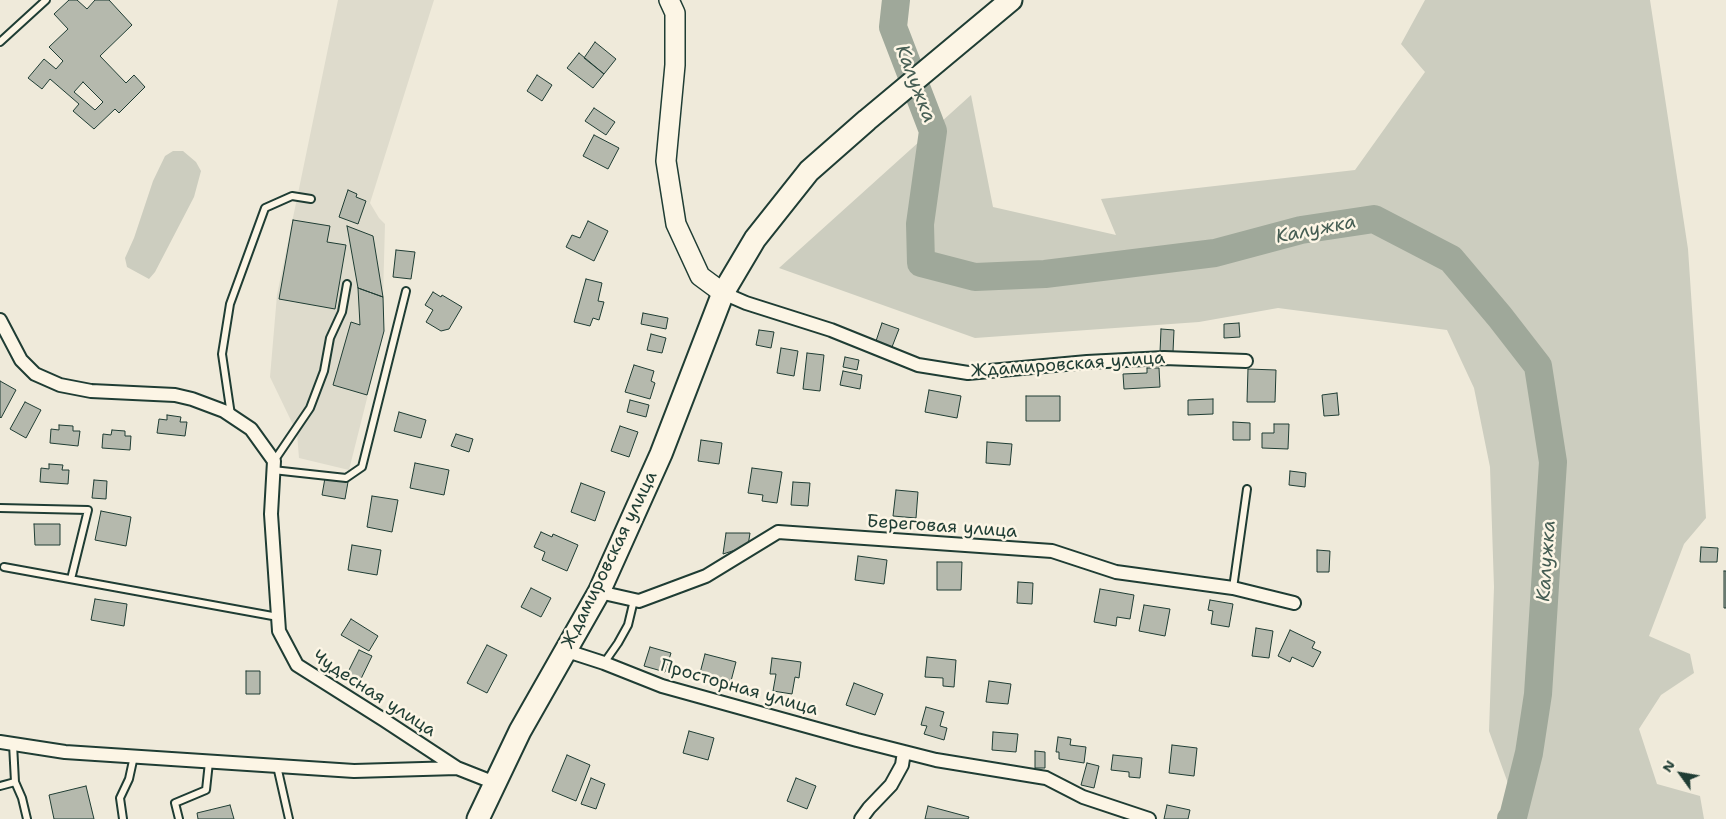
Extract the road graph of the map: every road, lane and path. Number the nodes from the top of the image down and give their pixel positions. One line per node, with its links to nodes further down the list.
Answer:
1 (46, 0): 4 (lane)
2 (1011, 0): 8 (main road, Ждамировская улица)
3 (672, 4): 8 (street)
4 (0, 42)
5 (311, 199): 11 (lane)
6 (347, 284): 12 (lane)
7 (406, 291): 12 (lane)
8 (723, 293): 10 (street, Ждамировская улица); 18 (main road, Ждамировская улица)
9 (0, 320): 11 (street)
10 (1246, 361)
11 (232, 416): 12 (street)
12 (274, 465): 21 (street, Чудесная улица)
13 (1246, 489): 17 (lane)
14 (0, 508): 16 (lane)
15 (4, 567): 16 (lane)
16 (71, 579): 21 (lane)
17 (1234, 588): 19 (street, Береговая улица); 20 (street, Береговая улица)
18 (599, 592): 19 (street, Береговая улица); 22 (main road, Ждамировская улица)
19 (634, 600): 23 (lane)
20 (1294, 603)
21 (278, 617): 31 (street, Чудесная улица)
22 (567, 651): 23 (street, Просторная улица); 33 (main road, Ждамировская улица)
23 (604, 663): 27 (street, Просторная улица)
24 (0, 742): 25 (street)
25 (13, 744): 26 (street); 28 (street); 32 (lane)
26 (0, 751)
27 (904, 752): 40 (street); 41 (street, Просторная улица)
28 (134, 756): 29 (street); 36 (lane)
29 (209, 762): 30 (street); 37 (lane)
30 (277, 766): 31 (street); 38 (lane)
31 (457, 768): 33 (street)
32 (15, 782): 34 (lane); 35 (lane)
33 (495, 783): 39 (main road, Ждамировская улица)
34 (0, 786)
35 (27, 819)
36 (123, 819)
37 (178, 819)
38 (289, 819)
39 (478, 819)
40 (862, 819)
41 (1149, 819)

